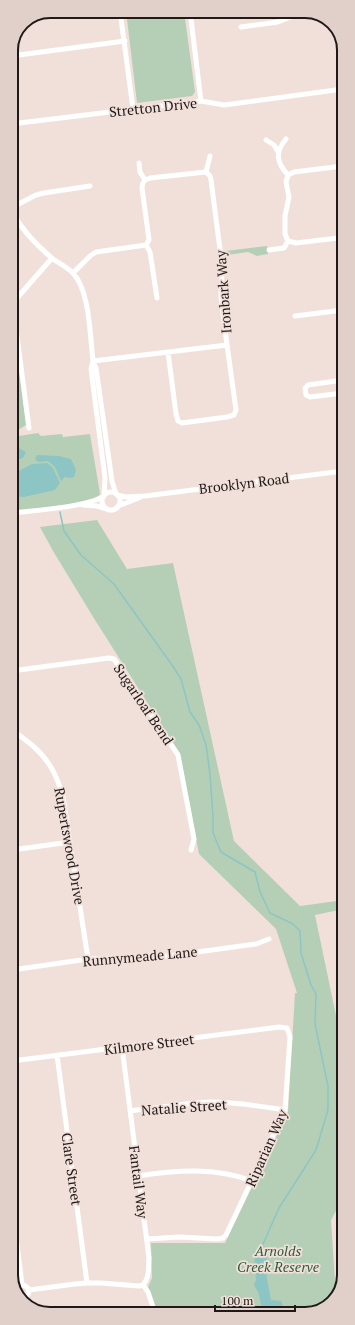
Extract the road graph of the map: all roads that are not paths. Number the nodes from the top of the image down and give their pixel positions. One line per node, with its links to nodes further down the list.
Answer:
1 (121, 18): 5 (street)
2 (191, 18): 8 (street)
3 (288, 18): 4 (street)
4 (241, 27)
5 (125, 41): 6 (street); 9 (street)
6 (18, 55)
7 (337, 90): 8 (street, Stretton Drive)
8 (201, 101): 9 (street, Stretton Drive)
9 (133, 109): 10 (street, Stretton Drive)
10 (18, 123)
11 (286, 139): 13 (street)
12 (266, 140): 13 (street)
13 (278, 152): 18 (street)
14 (210, 156): 17 (street)
15 (139, 163): 19 (street)
16 (337, 167): 18 (street)
17 (206, 172): 19 (street); 34 (street, Ironbark Way)
18 (288, 175): 24 (street)
19 (145, 180): 25 (street)
20 (90, 186): 21 (street)
21 (18, 205)
22 (18, 223): 27 (street)
23 (337, 238): 24 (street)
24 (288, 241): 26 (street)
25 (146, 245): 28 (street); 30 (street)
26 (269, 250)
27 (52, 258): 28 (street); 29 (street)
28 (73, 273): 36 (street)
29 (18, 297)
30 (157, 298)
31 (337, 311): 32 (street)
32 (295, 316)
33 (18, 344): 39 (street)
34 (227, 345): 35 (street, Ironbark Way); 35 (street)
35 (168, 352): 36 (street, Ironbark Way)
36 (93, 362): 41 (street); 42 (street)
37 (337, 381): 38 (street)
38 (337, 394)
39 (29, 428)
40 (337, 472): 43 (street, Brooklyn Road)
41 (117, 494): 42 (street); 43 (street, Brooklyn Road); 45 (street)
42 (104, 496): 44 (street); 46 (street)
43 (145, 496): 45 (street, Brooklyn Road)
44 (76, 505): 46 (street); 47 (street)
45 (118, 506): 46 (street)
46 (109, 509)
47 (18, 512)
48 (18, 670): 52 (street, Sugarloaf Bend)
49 (18, 734): 50 (street, Rupertswood Drive)
50 (70, 842): 51 (street); 54 (street, Rupertswood Drive)
51 (18, 849)
52 (191, 850)
53 (268, 939): 54 (street, Runnymeade Lane)
54 (88, 959): 55 (street, Runnymeade Lane)
55 (18, 969)
56 (287, 1028): 57 (street, Kilmore Street); 60 (street, Riparian Way)
57 (122, 1047): 58 (street, Kilmore Street); 61 (street, Fantail Way)
58 (57, 1056): 59 (street, Kilmore Street); 66 (street, Clare Street)
59 (18, 1060)
60 (285, 1110): 61 (street, Natalie Street); 63 (street, Riparian Way)
61 (130, 1111): 62 (street, Fantail Way)
62 (138, 1176): 63 (street); 64 (street, Fantail Way)
63 (252, 1181): 64 (street, Riparian Way)
64 (147, 1239): 68 (street, Fantail Way)
65 (18, 1253): 67 (street)
66 (87, 1283): 68 (street); 69 (street)
67 (22, 1285): 69 (street)
68 (143, 1285): 71 (street)
69 (29, 1290): 70 (street)
70 (25, 1295)
71 (153, 1307)

